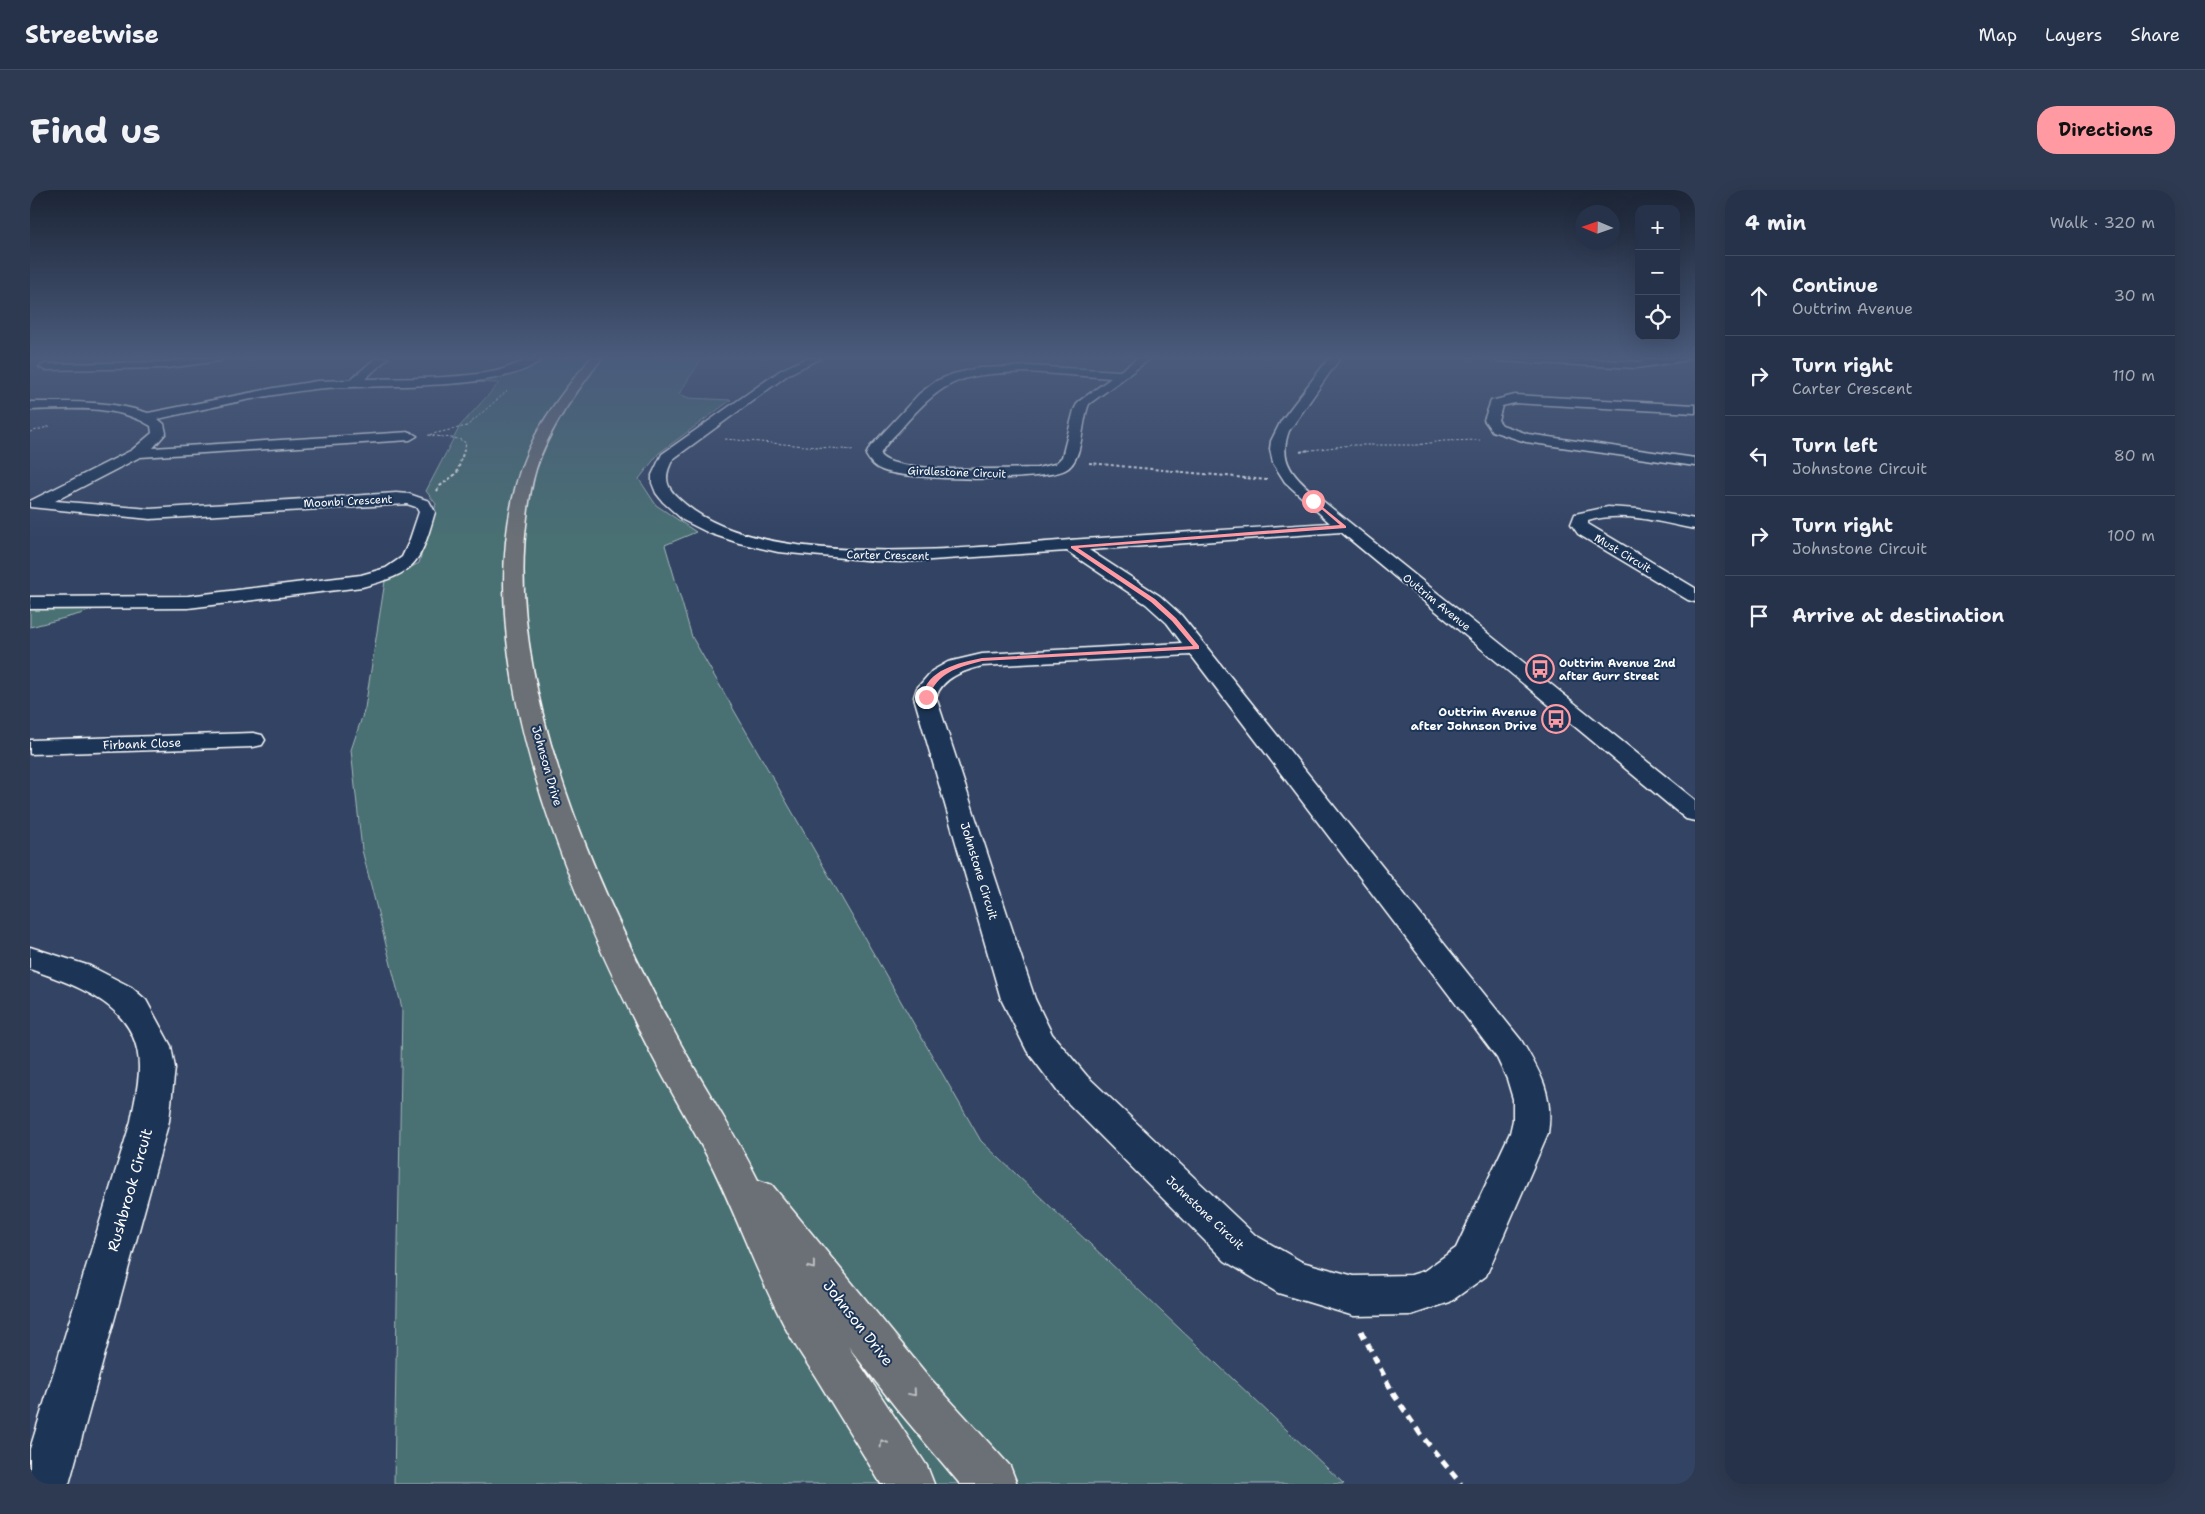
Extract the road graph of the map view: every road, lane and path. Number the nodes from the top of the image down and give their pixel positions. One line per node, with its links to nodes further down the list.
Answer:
1 (151, 418): 13 (street)
2 (476, 418): 18 (path)
3 (551, 418): 30 (main road, Johnson Drive)
4 (719, 418): 10 (street, Carter Crescent)
5 (905, 418): 12 (street)
6 (1078, 418): 15 (street)
7 (1290, 418): 21 (street, Outtrim Avenue)
8 (1492, 418): 11 (street)
9 (410, 436): 13 (street)
10 (694, 436): 12 (path); 22 (street, Carter Crescent)
11 (1533, 439): 14 (path); 16 (street)
12 (874, 452): 15 (street, Girdlestone Circuit)
13 (137, 453): 19 (street)
14 (1292, 454)
15 (1068, 461): 17 (path)
16 (1695, 462)
17 (1268, 481)
18 (437, 493)
19 (33, 505): 24 (street, Moonbi Crescent)
20 (1695, 524): 23 (street, Must Circuit)
21 (1344, 527): 22 (street, Carter Crescent); 28 (street, Outtrim Avenue)
22 (1073, 547): 25 (street, Johnstone Circuit)
23 (1695, 596)
24 (30, 602)
25 (1197, 648): 25 (street, Johnstone Circuit)
26 (254, 740): 27 (street, Firbank Close)
27 (30, 747)
28 (1695, 813)
29 (30, 958): 32 (street, Rushbrook Circuit)
30 (728, 1159): 33 (main road, Johnson Drive, one-way to 30); 34 (main road, Johnson Drive, one-way to 34)
31 (1356, 1322): 35 (path)
32 (44, 1484)
33 (909, 1484)
34 (992, 1484)
35 (1462, 1484)

